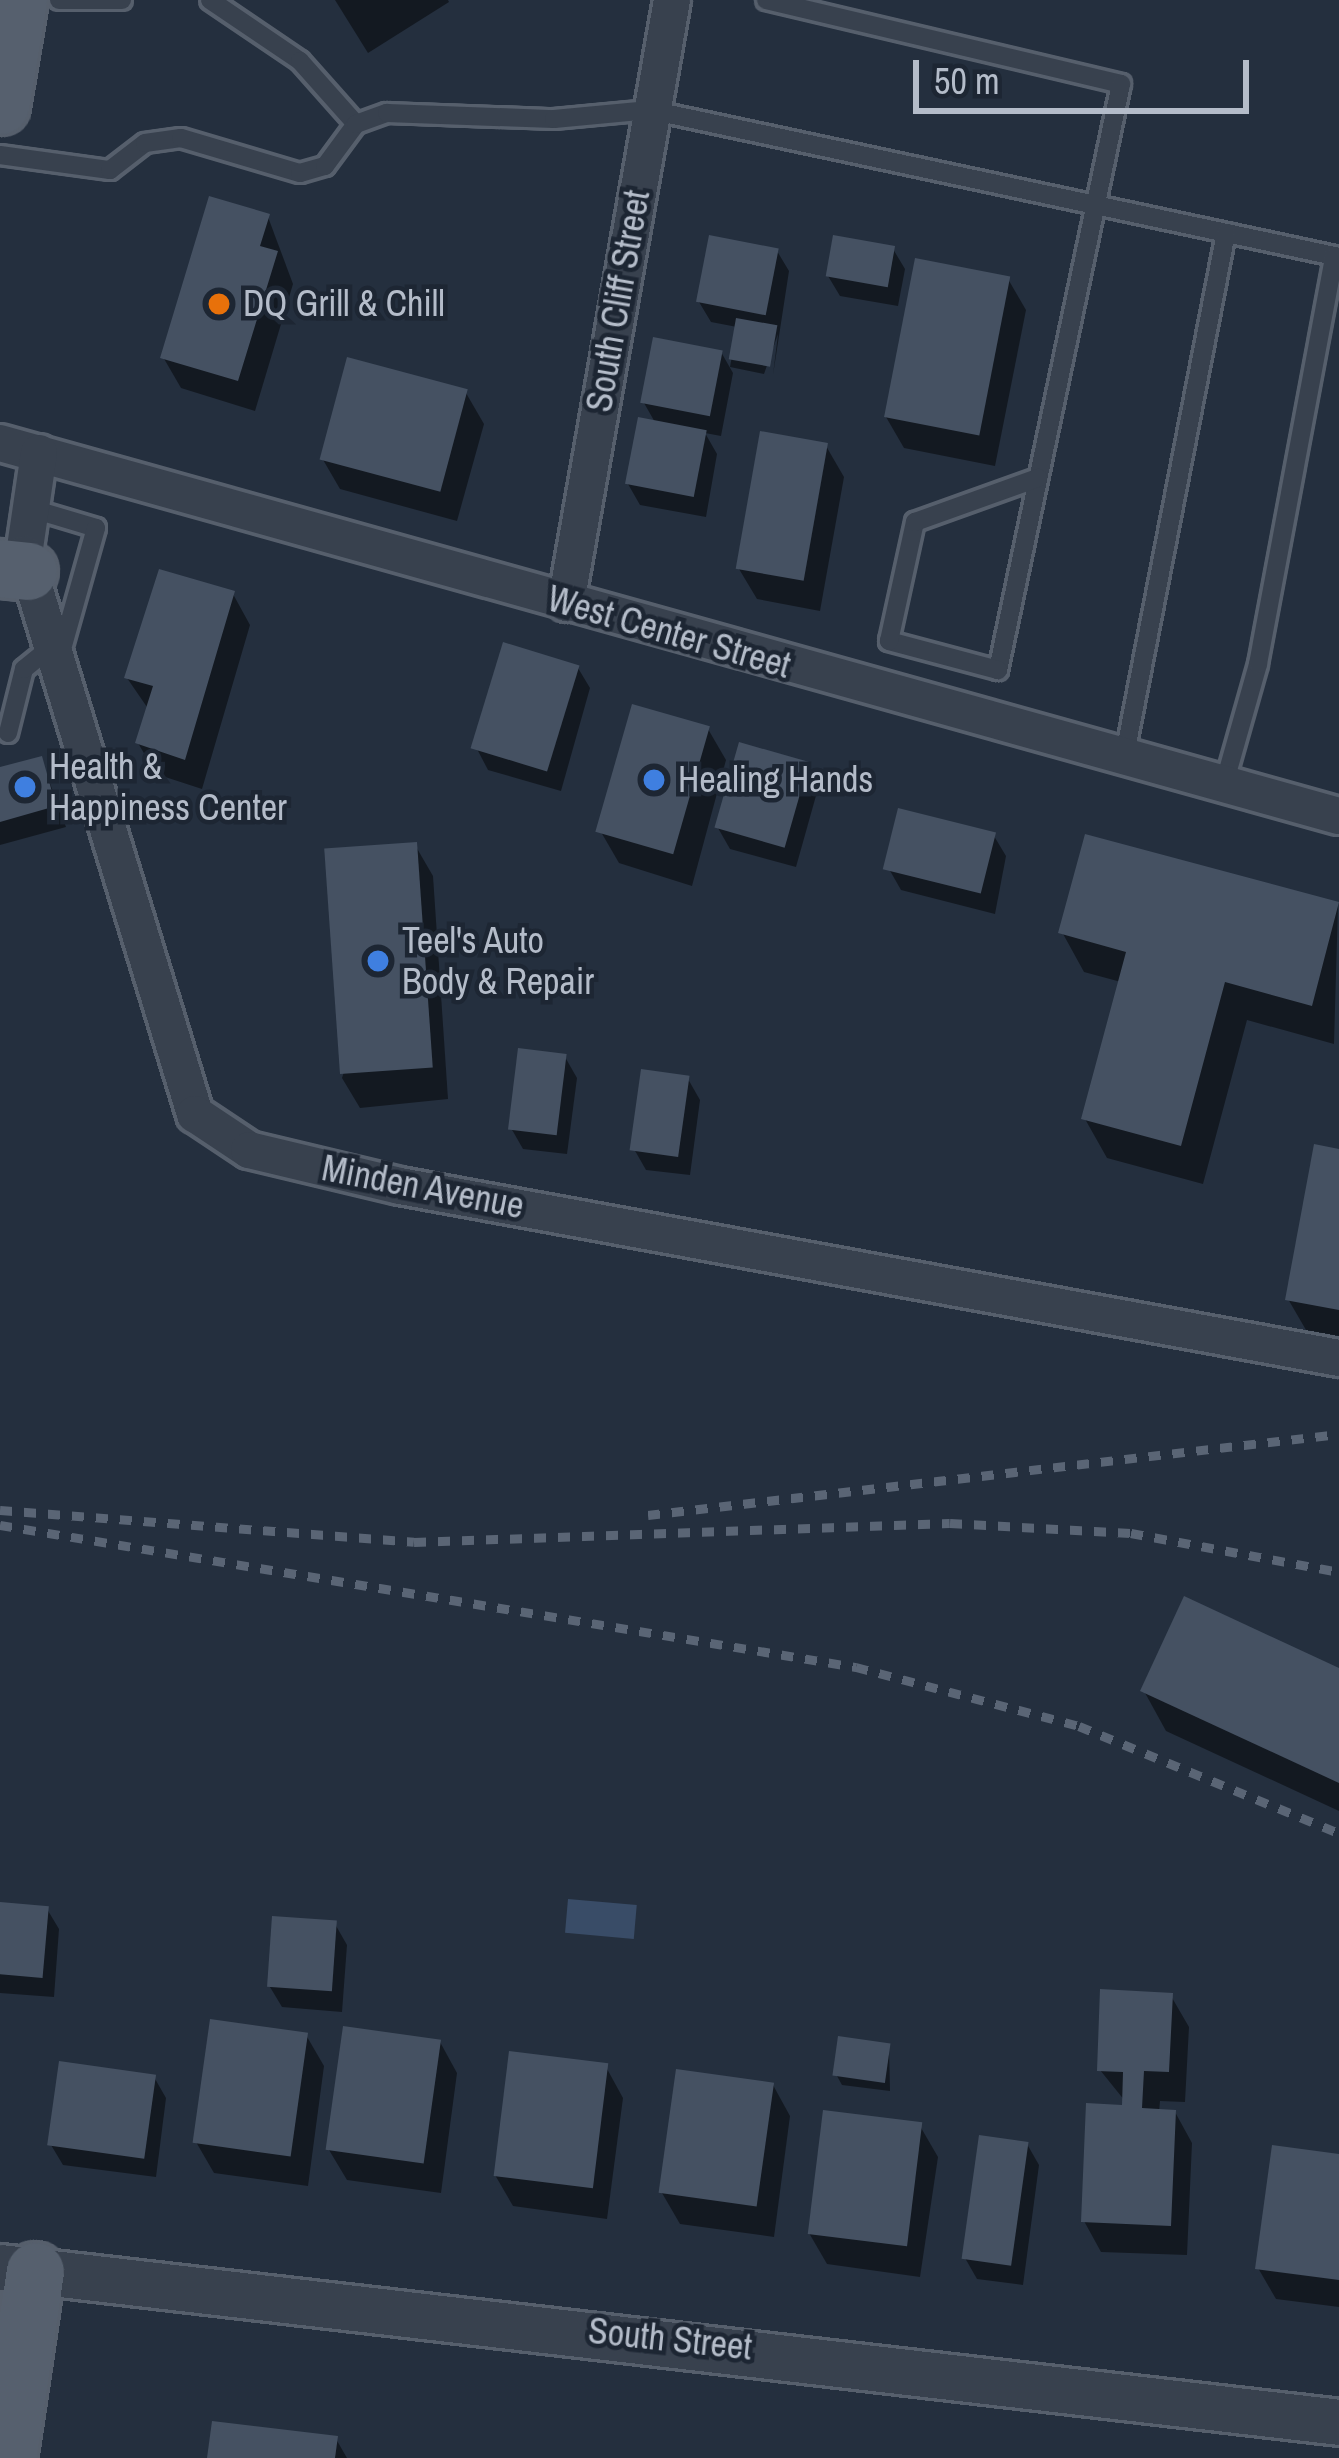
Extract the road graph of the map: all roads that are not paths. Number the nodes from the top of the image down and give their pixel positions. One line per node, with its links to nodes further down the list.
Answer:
1 (18, 0): 7 (main road)
2 (59, 0): 3 (lane)
3 (122, 0)
4 (210, 0): 9 (lane)
5 (672, 0): 8 (street, South Cliff Street)
6 (766, 0): 11 (lane)
7 (0, 105)
8 (650, 110): 9 (lane); 11 (lane); 19 (street, South Cliff Street)
9 (356, 124): 10 (lane)
10 (0, 155)
11 (1094, 208): 12 (lane); 16 (lane)
12 (1226, 233): 13 (lane); 22 (lane)
13 (1336, 256): 23 (lane)
14 (0, 443): 15 (street, West Center Street)
15 (39, 453): 17 (street, Minden Avenue); 19 (street, West Center Street)
16 (1038, 478): 16 (lane)
17 (26, 507): 18 (street, Minden Avenue); 20 (lane)
18 (14, 570): 20 (street, Minden Avenue)
19 (566, 603): 22 (street, West Center Street)
20 (52, 660): 21 (lane); 25 (street, Minden Avenue)
21 (8, 734)
22 (1124, 760): 23 (street, West Center Street)
23 (1223, 788): 24 (street, West Center Street)
24 (1339, 816)
25 (1339, 1358)
26 (17, 2269): 27 (street, South Street); 28 (main road)
27 (1339, 2422)
28 (7, 2458)

